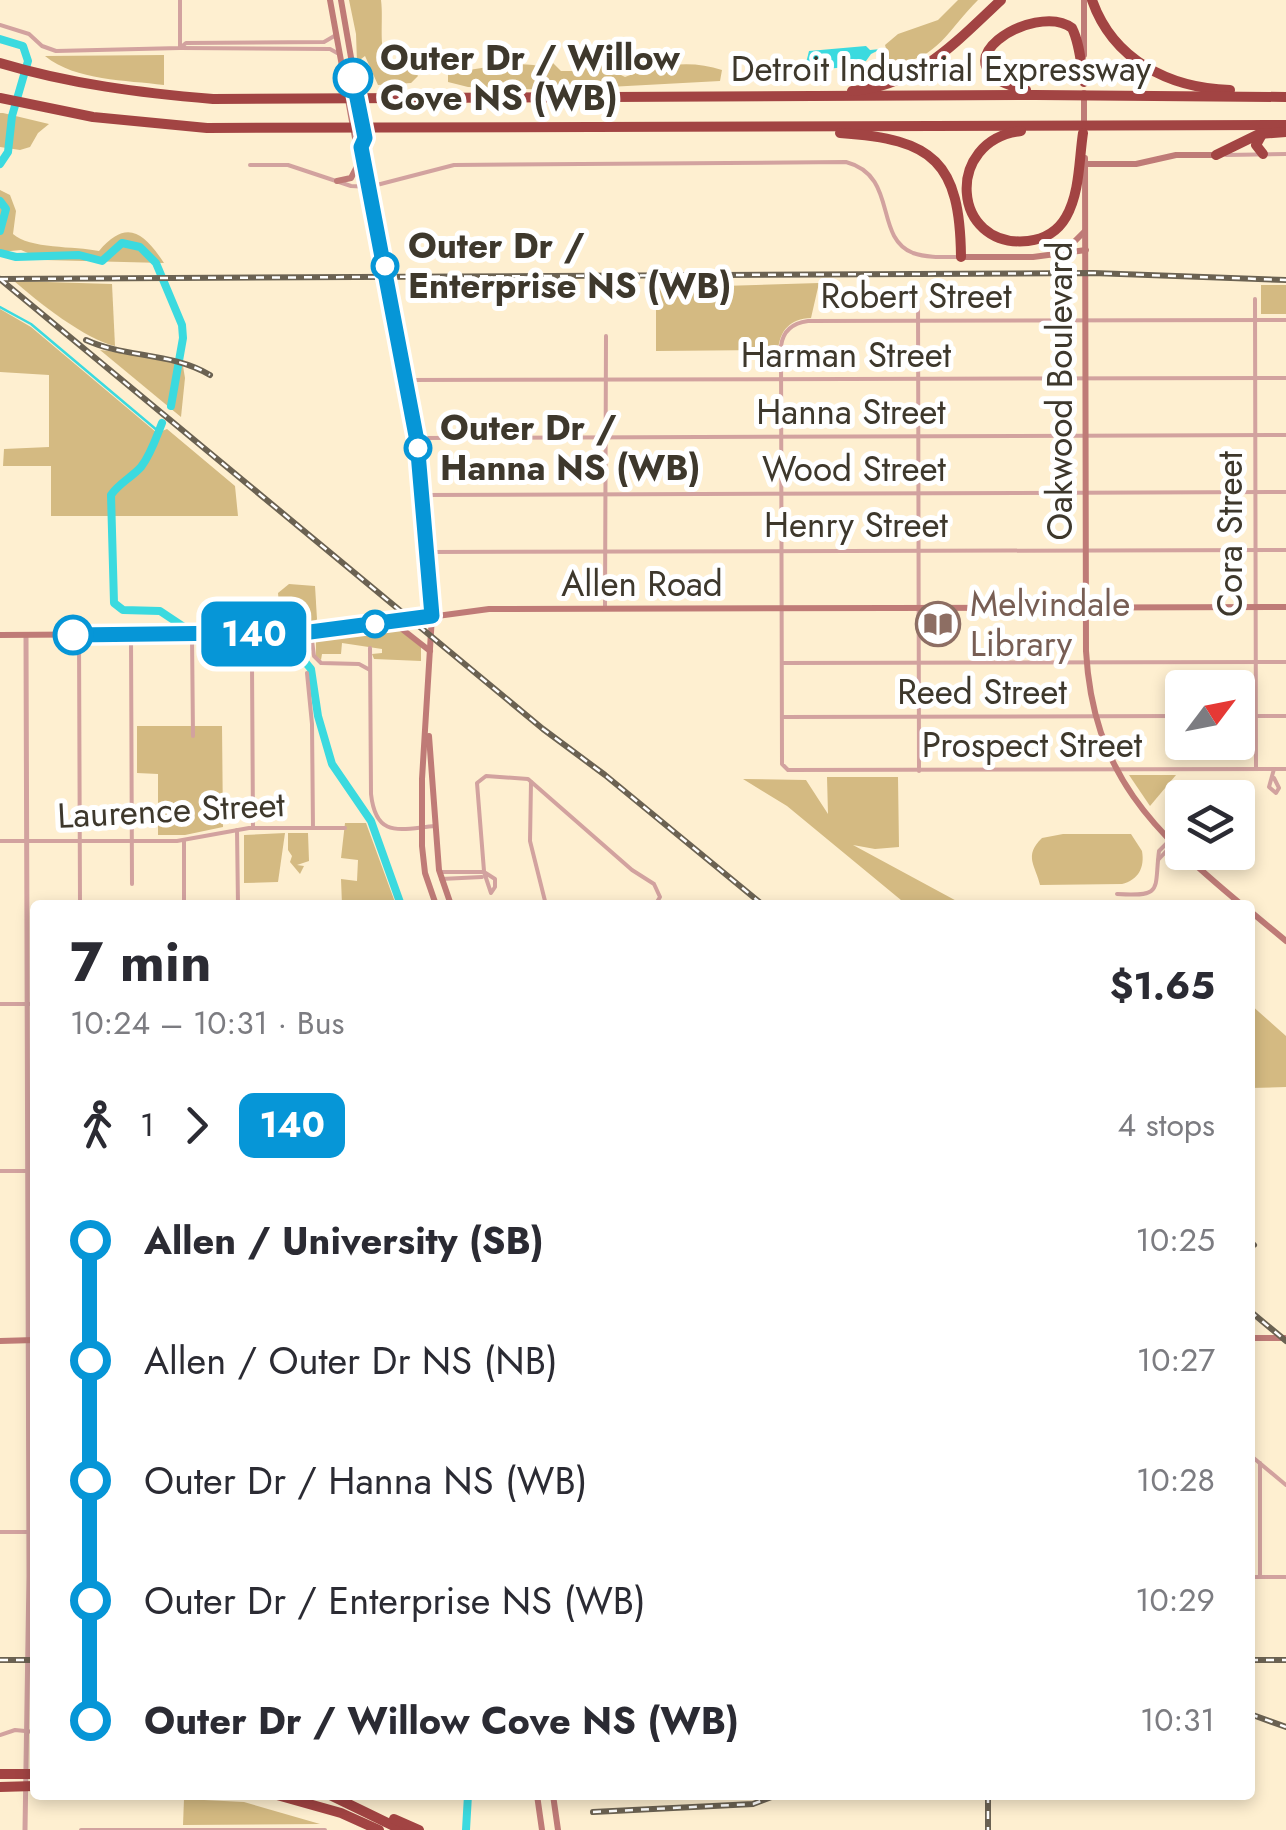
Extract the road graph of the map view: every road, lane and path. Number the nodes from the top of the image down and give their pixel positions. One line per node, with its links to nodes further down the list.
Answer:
1 (180, 0): 10 (street)
2 (1000, 0): 16 (highway)
3 (1088, 0): 14 (main road, Oakwood Boulevard); 17 (highway)
4 (338, 2): 8 (main road); 24 (main road)
5 (1012, 6): 15 (highway)
6 (1055, 9): 14 (highway)
7 (0, 25): 10 (street)
8 (336, 35): 9 (street); 12 (main road)
9 (266, 42): 10 (street); 11 (street)
10 (180, 48): 11 (street)
11 (267, 50): 12 (street)
12 (339, 54): 24 (main road)
13 (0, 63): 16 (highway, Detroit Industrial Expressway)
14 (1084, 82): 22 (main road, Oakwood Boulevard)
15 (1036, 94): 16 (highway, Detroit Industrial Expressway); 17 (highway, Detroit Industrial Expressway)
16 (786, 95)
17 (1286, 95)
18 (10, 101): 20 (highway, Detroit Industrial Expressway)
19 (1056, 126): 20 (highway, Detroit Industrial Expressway); 22 (highway, Detroit Industrial Expressway); 22 (highway)
20 (760, 128): 35 (highway)
21 (1286, 128): 22 (highway, Detroit Industrial Expressway); 23 (highway)
22 (1083, 129): 28 (main road, Oakwood Boulevard)
23 (1269, 132): 25 (highway); 27 (highway)
24 (361, 146): 30 (main road); 31 (main road)
25 (1263, 154): 26 (street); 27 (street)
26 (1286, 154)
27 (1216, 155): 28 (main road)
28 (1085, 164): 32 (main road, Oakwood Boulevard)
29 (250, 165): 30 (street)
30 (337, 181): 31 (street)
31 (370, 188): 35 (street); 46 (main road)
32 (1085, 231): 33 (main road, Oakwood Boulevard); 34 (main road)
33 (1086, 250): 34 (main road); 41 (main road, Oakwood Boulevard)
34 (1044, 255): 35 (main road)
35 (960, 257)
36 (918, 292): 40 (street)
37 (1255, 300): 38 (street, Cora Street)
38 (1255, 320): 39 (street, Robert Street); 41 (street, Robert Street); 43 (street, Cora Street)
39 (1286, 320)
40 (919, 321): 41 (street, Robert Street); 48 (street, Robert Street); 49 (street)
41 (1087, 321): 45 (main road, Oakwood Boulevard)
42 (606, 336): 47 (street)
43 (1256, 378): 44 (street, Harman Street); 45 (street, Harman Street); 52 (street, Cora Street)
44 (1286, 378)
45 (1087, 379): 49 (street, Harman Street); 56 (main road, Oakwood Boulevard)
46 (406, 380): 47 (street, Harman Street); 54 (main road)
47 (605, 380): 48 (street, Harman Street); 55 (street)
48 (780, 380): 49 (street, Harman Street); 53 (street)
49 (919, 380): 51 (street)
50 (1286, 435): 52 (street, Hanna Street)
51 (919, 436): 53 (street, Hanna Street); 56 (street, Hanna Street); 61 (street)
52 (1255, 436): 56 (street, Hanna Street); 57 (street, Cora Street)
53 (780, 437): 55 (street, Hanna Street); 60 (street)
54 (416, 438): 55 (street, Hanna Street); 63 (main road)
55 (605, 438): 59 (street)
56 (1086, 438): 62 (main road, Oakwood Boulevard)
57 (1255, 492): 58 (street, Wood Street); 62 (street, Wood Street); 66 (street, Cora Street)
58 (1286, 492)
59 (605, 494): 60 (street, Wood Street); 63 (street, Wood Street); 68 (street)
60 (781, 494): 61 (street, Wood Street); 69 (street)
61 (919, 494): 62 (street, Wood Street); 64 (street)
62 (1085, 494): 65 (main road, Oakwood Boulevard)
63 (422, 495): 70 (main road)
64 (919, 550): 65 (street, Henry Street); 69 (street, Henry Street); 74 (street)
65 (1086, 550): 66 (street, Henry Street); 75 (main road, Oakwood Boulevard)
66 (1256, 550): 67 (street, Henry Street); 72 (street, Cora Street)
67 (1286, 550)
68 (606, 551): 69 (street, Henry Street); 70 (street, Henry Street); 76 (street)
69 (780, 551): 73 (street)
70 (427, 552): 77 (main road)
71 (1286, 606): 72 (main road, Allen Road)
72 (1255, 607): 75 (main road, Allen Road); 89 (street, Cora Street)
73 (781, 608): 74 (main road, Allen Road); 76 (main road, Allen Road); 91 (street)
74 (920, 608): 75 (main road, Allen Road); 87 (street)
75 (1086, 608): 88 (main road, Oakwood Boulevard)
76 (605, 609): 77 (main road, Allen Road)
77 (432, 616): 78 (main road, Allen Road); 86 (main road)
78 (392, 622): 79 (main road, Allen Road); 86 (main road)
79 (310, 632): 81 (main road, Allen Road); 93 (street)
80 (131, 634): 81 (main road, Allen Road); 84 (main road, Allen Road); 117 (street)
81 (192, 634): 102 (street)
82 (0, 635): 83 (main road, Allen Road)
83 (26, 635): 84 (main road, Allen Road); 120 (street)
84 (79, 635): 121 (street)
85 (370, 648): 93 (street)
86 (431, 652): 101 (main road)
87 (920, 662): 88 (street); 91 (street); 98 (street)
88 (1086, 662): 89 (street); 99 (main road, Oakwood Boulevard)
89 (1255, 662): 90 (street); 96 (street, Cora Street)
90 (1286, 662)
91 (782, 663): 100 (street)
92 (252, 665): 111 (street)
93 (371, 672): 114 (street)
94 (307, 673): 112 (street)
95 (1165, 716): 99 (street, Reed Street)
96 (1256, 716): 97 (street); 103 (street, Cora Street)
97 (1286, 716)
98 (919, 717): 99 (street, Reed Street); 100 (street, Reed Street); 106 (street)
99 (1095, 717): 107 (main road, Oakwood Boulevard)
100 (782, 718): 106 (street, Prospect Street)
101 (427, 724): 110 (main road); 114 (main road)
102 (192, 736)
103 (1256, 769): 104 (street, Prospect Street); 107 (street, Prospect Street)
104 (1274, 769): 105 (street, Prospect Street); 108 (street)
105 (1286, 769)
106 (919, 770): 107 (street, Prospect Street)
107 (1115, 770): 116 (main road, Oakwood Boulevard)
108 (1274, 778)
109 (531, 782): 124 (street); 134 (street); 135 (street)
110 (435, 826): 114 (street); 125 (main road)
111 (253, 828): 112 (street, Laurence Street); 115 (street, Laurence Street)
112 (313, 828): 113 (street, Laurence Street)
113 (345, 828)
114 (423, 828): 131 (main road)
115 (238, 830): 118 (street, Laurence Street); 130 (street)
116 (1165, 836)
117 (132, 840): 118 (street, Laurence Street); 121 (street, Laurence Street); 126 (street)
118 (184, 840): 129 (street)
119 (0, 841): 120 (street, Laurence Street)
120 (27, 841): 121 (street, Laurence Street); 139 (street)
121 (80, 841): 128 (street)
122 (1165, 850): 127 (street)
123 (1202, 870): 136 (main road, Oakwood Boulevard)
124 (484, 875): 125 (street); 133 (street)
125 (440, 876): 132 (main road)
126 (132, 884)
127 (1117, 894)
128 (80, 900)
129 (184, 900)
130 (238, 900)
131 (434, 900)
132 (449, 900)
133 (490, 900)
134 (545, 900)
135 (657, 900)
136 (1236, 900)
137 (1255, 915): 138 (main road)
138 (1286, 941)
139 (30, 963)
140 (0, 1004): 141 (street)
141 (30, 1004)
142 (0, 1171): 143 (street)
143 (30, 1172)
144 (1255, 1338): 145 (main road)
145 (1286, 1338)
146 (30, 1340): 147 (main road)
147 (0, 1341)
148 (1255, 1460): 149 (street)
149 (1260, 1464): 150 (street); 154 (street)
150 (1286, 1485)
151 (0, 1532): 152 (street)
152 (30, 1532)
153 (1255, 1577): 154 (street)
154 (1260, 1577): 155 (street)
155 (1286, 1577)
156 (30, 1589): 157 (street)
157 (25, 1731): 158 (street); 159 (street); 172 (street)
158 (30, 1732)
159 (0, 1734)
160 (0, 1774): 161 (highway)
161 (30, 1774)
162 (30, 1786): 163 (highway)
163 (0, 1787)
164 (287, 1800): 179 (highway)
165 (293, 1800): 180 (highway)
166 (341, 1800): 169 (highway)
167 (537, 1800): 170 (main road)
168 (554, 1800): 171 (main road)
169 (350, 1804): 181 (highway); 182 (highway)
170 (541, 1826): 171 (main road)
171 (558, 1826)
172 (25, 1830)
173 (80, 1830): 174 (street)
174 (129, 1830): 175 (street)
175 (181, 1830): 176 (street)
176 (234, 1830): 177 (street)
177 (286, 1830): 178 (street)
178 (326, 1830)
179 (362, 1830)
180 (379, 1830)
181 (402, 1830)
182 (419, 1830)

